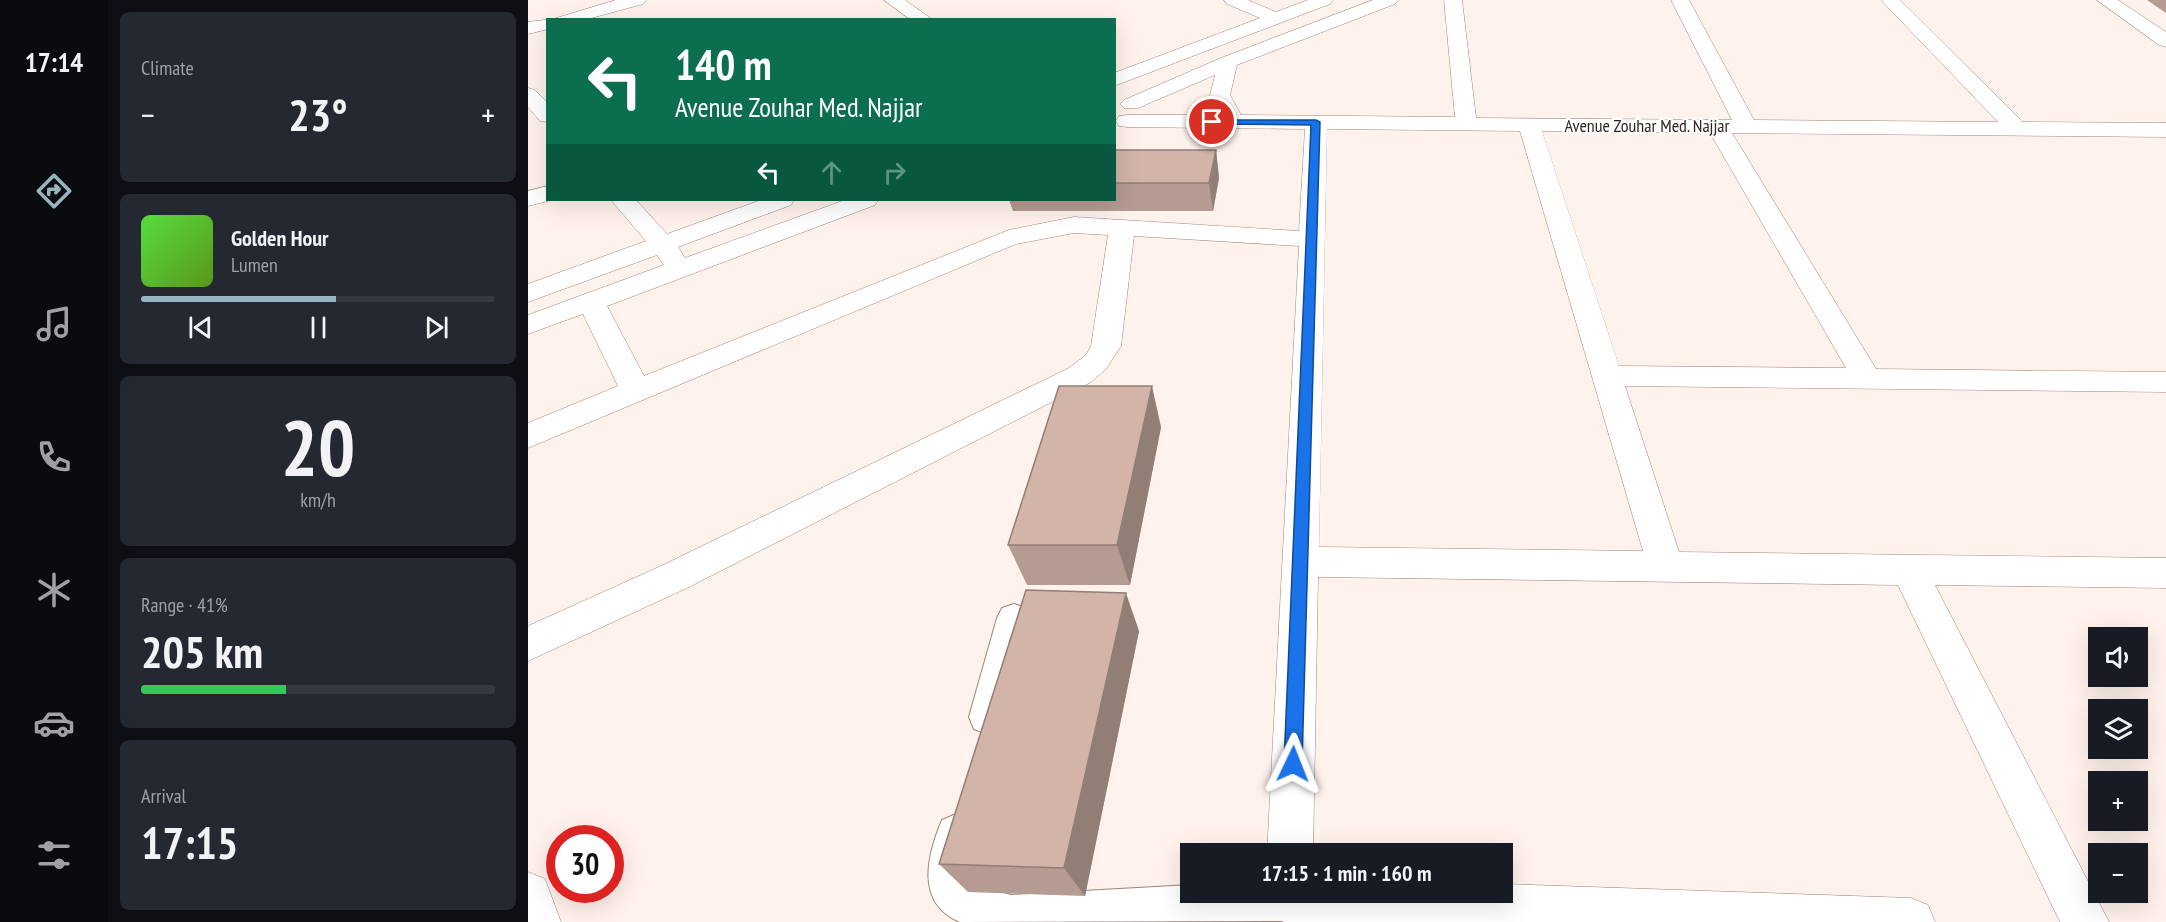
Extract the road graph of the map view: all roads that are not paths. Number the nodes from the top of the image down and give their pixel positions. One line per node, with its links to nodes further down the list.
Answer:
1 (637, 0): 10 (street)
2 (893, 0): 11 (street)
3 (1233, 0): 12 (street)
4 (1324, 0): 12 (street)
5 (1389, 0): 16 (street)
6 (1453, 0): 23 (street)
7 (1680, 0): 26 (street)
8 (1890, 0): 27 (street)
9 (2106, 0): 15 (street)
10 (569, 18)
11 (921, 18)
12 (1275, 18): 17 (street)
13 (546, 24): 14 (street)
14 (528, 28)
15 (2166, 41)
16 (1228, 62): 19 (street); 21 (street)
17 (1116, 79)
18 (528, 94): 20 (street)
19 (1122, 112): 21 (street, Avenue Zouhar Med. Najjar)
20 (546, 114)
21 (1233, 122): 22 (street, Avenue Zouhar Med. Najjar)
22 (1316, 122): 23 (street, Avenue Zouhar Med. Najjar); 35 (street)
23 (1466, 123): 24 (street, Avenue Zouhar Med. Najjar)
24 (1529, 124): 25 (street, Avenue Zouhar Med. Najjar); 41 (street)
25 (1717, 126): 26 (street, Avenue Zouhar Med. Najjar); 42 (street)
26 (1746, 126): 27 (street, Avenue Zouhar Med. Najjar)
27 (2016, 128): 28 (street, Avenue Zouhar Med. Najjar)
28 (2166, 130)
29 (546, 194): 30 (street)
30 (528, 199)
31 (624, 201): 36 (street)
32 (779, 201): 36 (street)
33 (863, 201): 37 (street)
34 (1122, 227): 35 (street); 44 (street); 51 (street)
35 (1312, 239): 46 (street)
36 (662, 243): 37 (street); 38 (street)
37 (678, 268): 39 (street)
38 (528, 294)
39 (591, 302): 40 (street); 44 (street)
40 (528, 325)
41 (1607, 376): 42 (street); 47 (street)
42 (1866, 378): 43 (street)
43 (2166, 382)
44 (636, 391): 45 (street)
45 (528, 436)
46 (1300, 562): 47 (street); 54 (street)
47 (1666, 567): 48 (street)
48 (1909, 570): 49 (street); 59 (street)
49 (2166, 573)
50 (1014, 618): 52 (lane)
51 (528, 644)
52 (978, 751)
53 (966, 795): 56 (lane)
54 (1290, 843)
55 (528, 896): 57 (street)
56 (1288, 905): 58 (street)
57 (537, 922)
58 (1911, 922)
59 (2085, 922)

